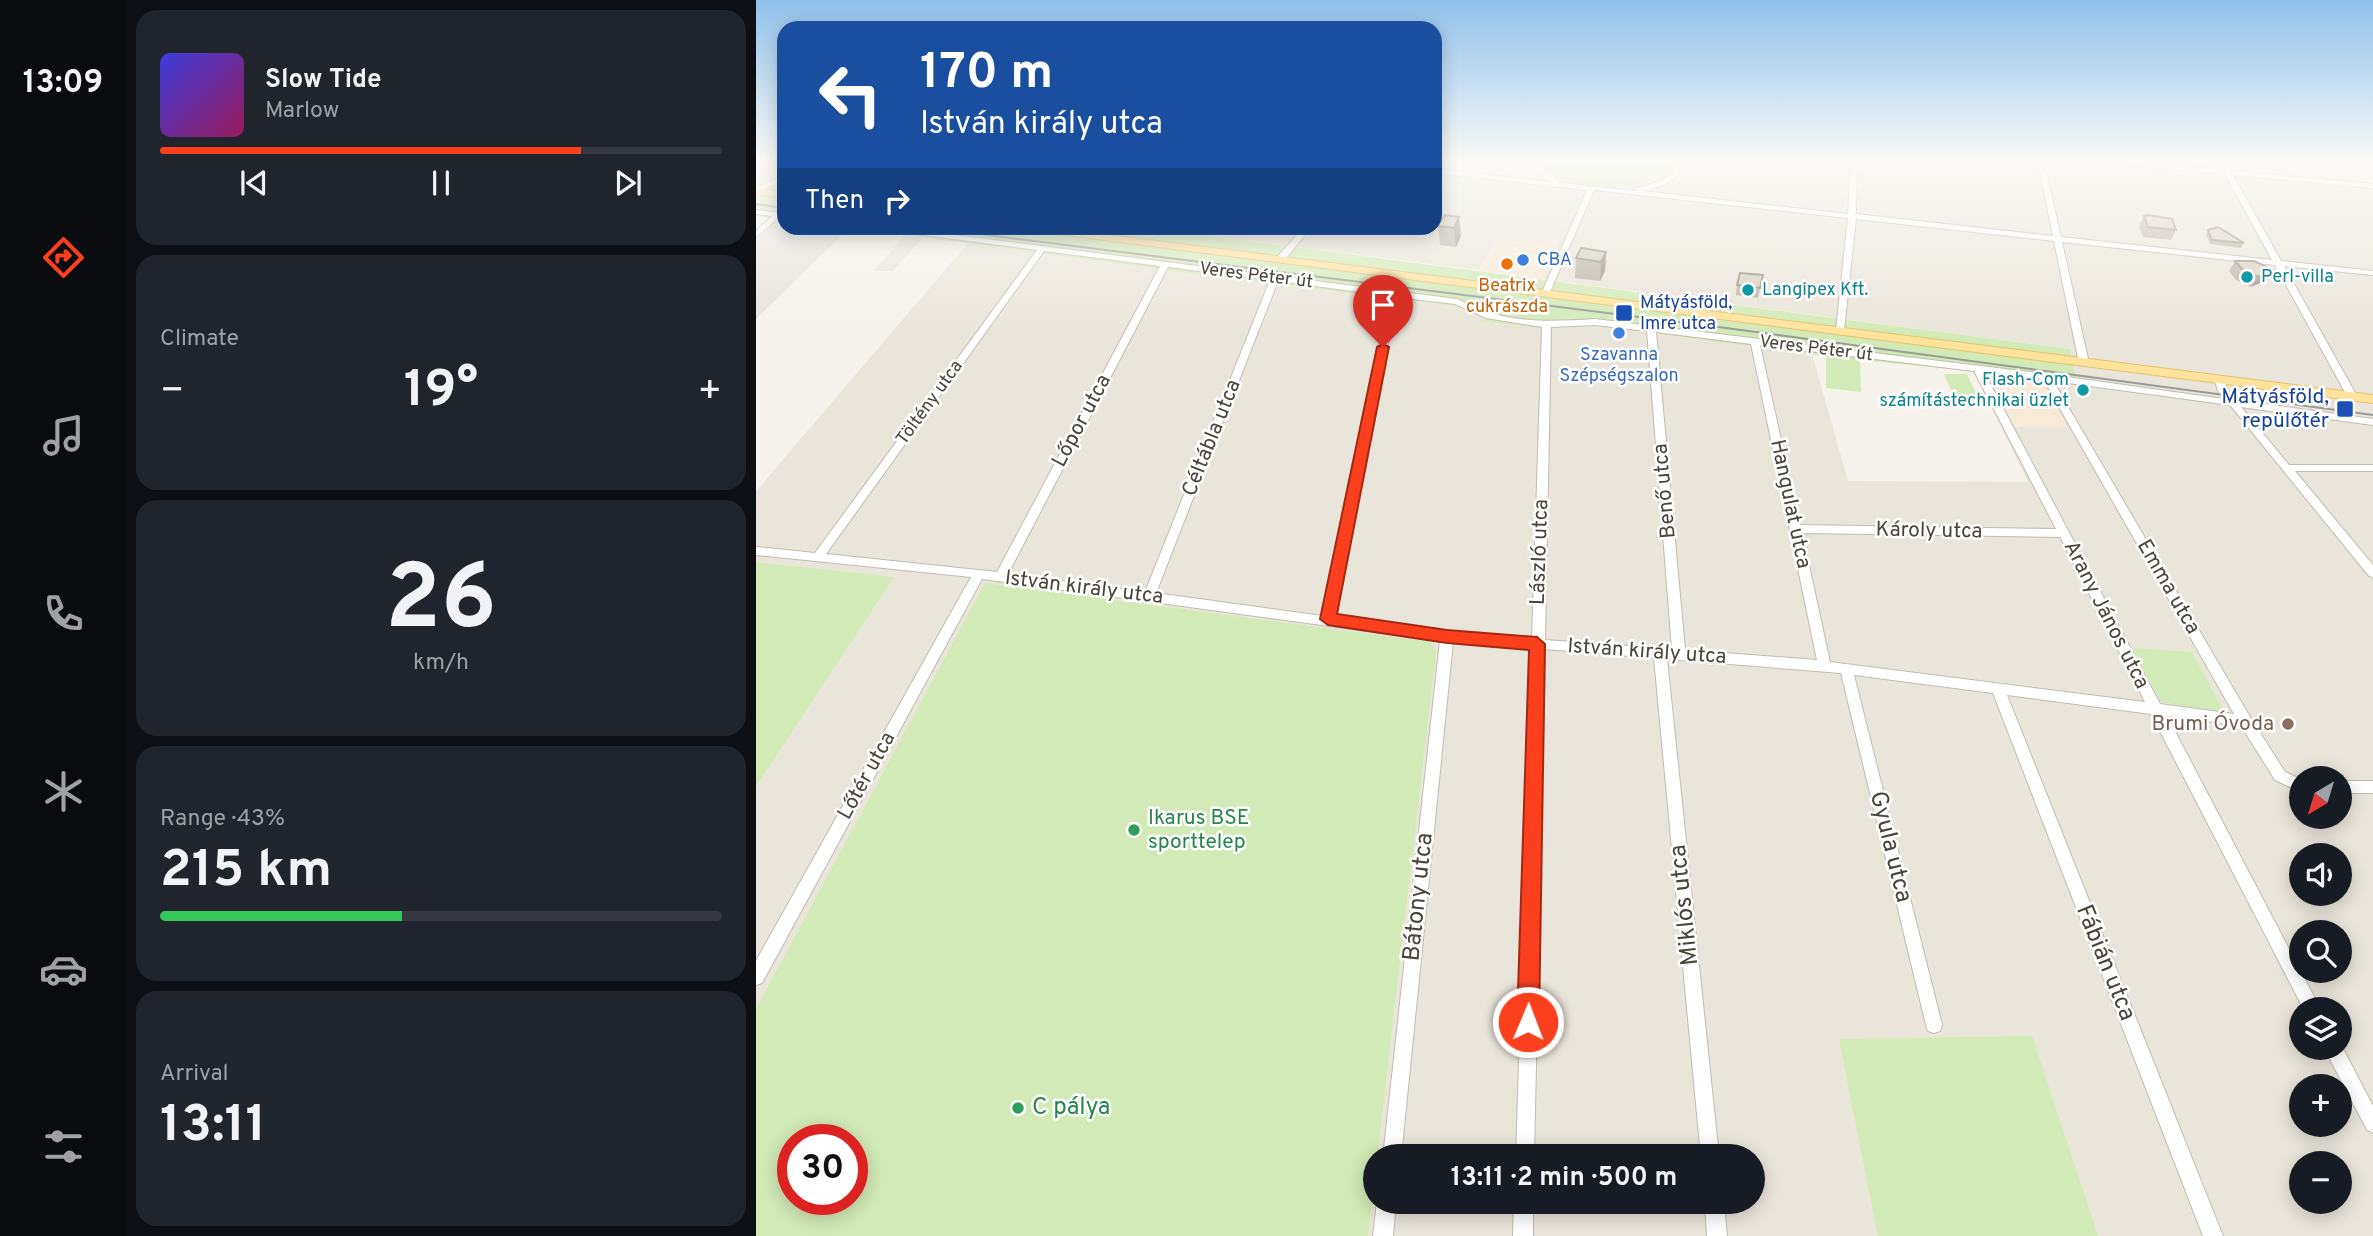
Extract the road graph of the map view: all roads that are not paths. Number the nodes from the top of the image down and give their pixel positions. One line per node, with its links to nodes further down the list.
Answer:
1 (775, 220): 7 (street)
2 (1577, 220): 13 (street)
3 (1852, 220): 23 (street)
4 (1869, 220): 11 (street)
5 (2052, 220): 11 (street)
6 (2252, 220): 15 (street)
7 (756, 235)
8 (941, 235): 12 (street, Veres Péter út)
9 (1095, 235): 14 (main road, Veres Péter út)
10 (1301, 235): 14 (street)
11 (2056, 238): 15 (street); 25 (street)
12 (1042, 248): 16 (street, Veres Péter út); 38 (street, Töltény utca)
13 (1563, 251): 19 (street)
14 (1282, 257): 19 (main road, Veres Péter út)
15 (2275, 261): 17 (street); 29 (street)
16 (1165, 265): 18 (street, Veres Péter út); 42 (street, Lőpor utca)
17 (2373, 273)
18 (1275, 279): 20 (street, Veres Péter út); 43 (street, Céltábla utca)
19 (1546, 292): 23 (main road, Veres Péter út)
20 (1394, 293): 21 (street, Veres Péter út); 44 (street)
21 (1547, 325): 22 (street, Veres Péter út); 46 (street, László utca)
22 (1651, 329): 24 (street, Veres Péter út); 48 (street, Benő utca)
23 (1840, 330): 25 (main road, Veres Péter út)
24 (1755, 342): 26 (street, Veres Péter út); 35 (street, Hangulat utca)
25 (2084, 363): 28 (main road, Veres Péter út)
26 (1978, 369): 27 (street, Veres Péter út); 36 (street, Arany János utca)
27 (2046, 377): 31 (street, Veres Péter út); 53 (street, Emma utca)
28 (2219, 379): 29 (main road, Veres Péter út); 31 (street)
29 (2352, 396): 30 (main road, Veres Péter út)
30 (2373, 399)
31 (2232, 402): 32 (street, Veres Péter út); 33 (street)
32 (2373, 422)
33 (2287, 468): 34 (street); 39 (street)
34 (2373, 468)
35 (1795, 529): 36 (street, Károly utca); 49 (street, Hangulat utca)
36 (2063, 533): 52 (street, Arany János utca)
37 (756, 551): 38 (street, István király utca)
38 (818, 557): 41 (street, István király utca)
39 (2368, 561): 40 (street)
40 (2373, 573)
41 (979, 574): 42 (street, István király utca); 57 (street, Lőtér utca)
42 (1000, 577): 43 (street, István király utca)
43 (1149, 596): 44 (street, István király utca)
44 (1328, 619): 45 (street, István király utca)
45 (1447, 637): 46 (street, István király utca); 62 (street, Bátony utca)
46 (1537, 644): 47 (street, István király utca); 63 (street, László utca)
47 (1660, 652): 48 (street, István király utca); 64 (street, Miklós utca)
48 (1679, 653): 49 (street, István király utca)
49 (1825, 666): 50 (street, István király utca)
50 (1846, 670): 51 (street, István király utca); 59 (street, Gyula utca)
51 (1998, 689): 52 (street, István király utca); 71 (street, Fábián utca)
52 (2155, 710): 53 (street, István király utca); 58 (street, Arany János utca)
53 (2245, 721): 54 (street, Emma utca)
54 (2289, 780)
55 (2352, 787): 56 (street)
56 (2372, 788)
57 (756, 977)
58 (2306, 997)
59 (1934, 1025)
60 (2339, 1060): 61 (street)
61 (2373, 1124)
62 (1393, 1144)
63 (1525, 1144)
64 (1709, 1144)
65 (1386, 1214): 68 (street)
66 (1524, 1214): 69 (street)
67 (1715, 1214): 70 (street)
68 (1384, 1236)
69 (1523, 1236)
70 (1717, 1236)
71 (2213, 1236)

